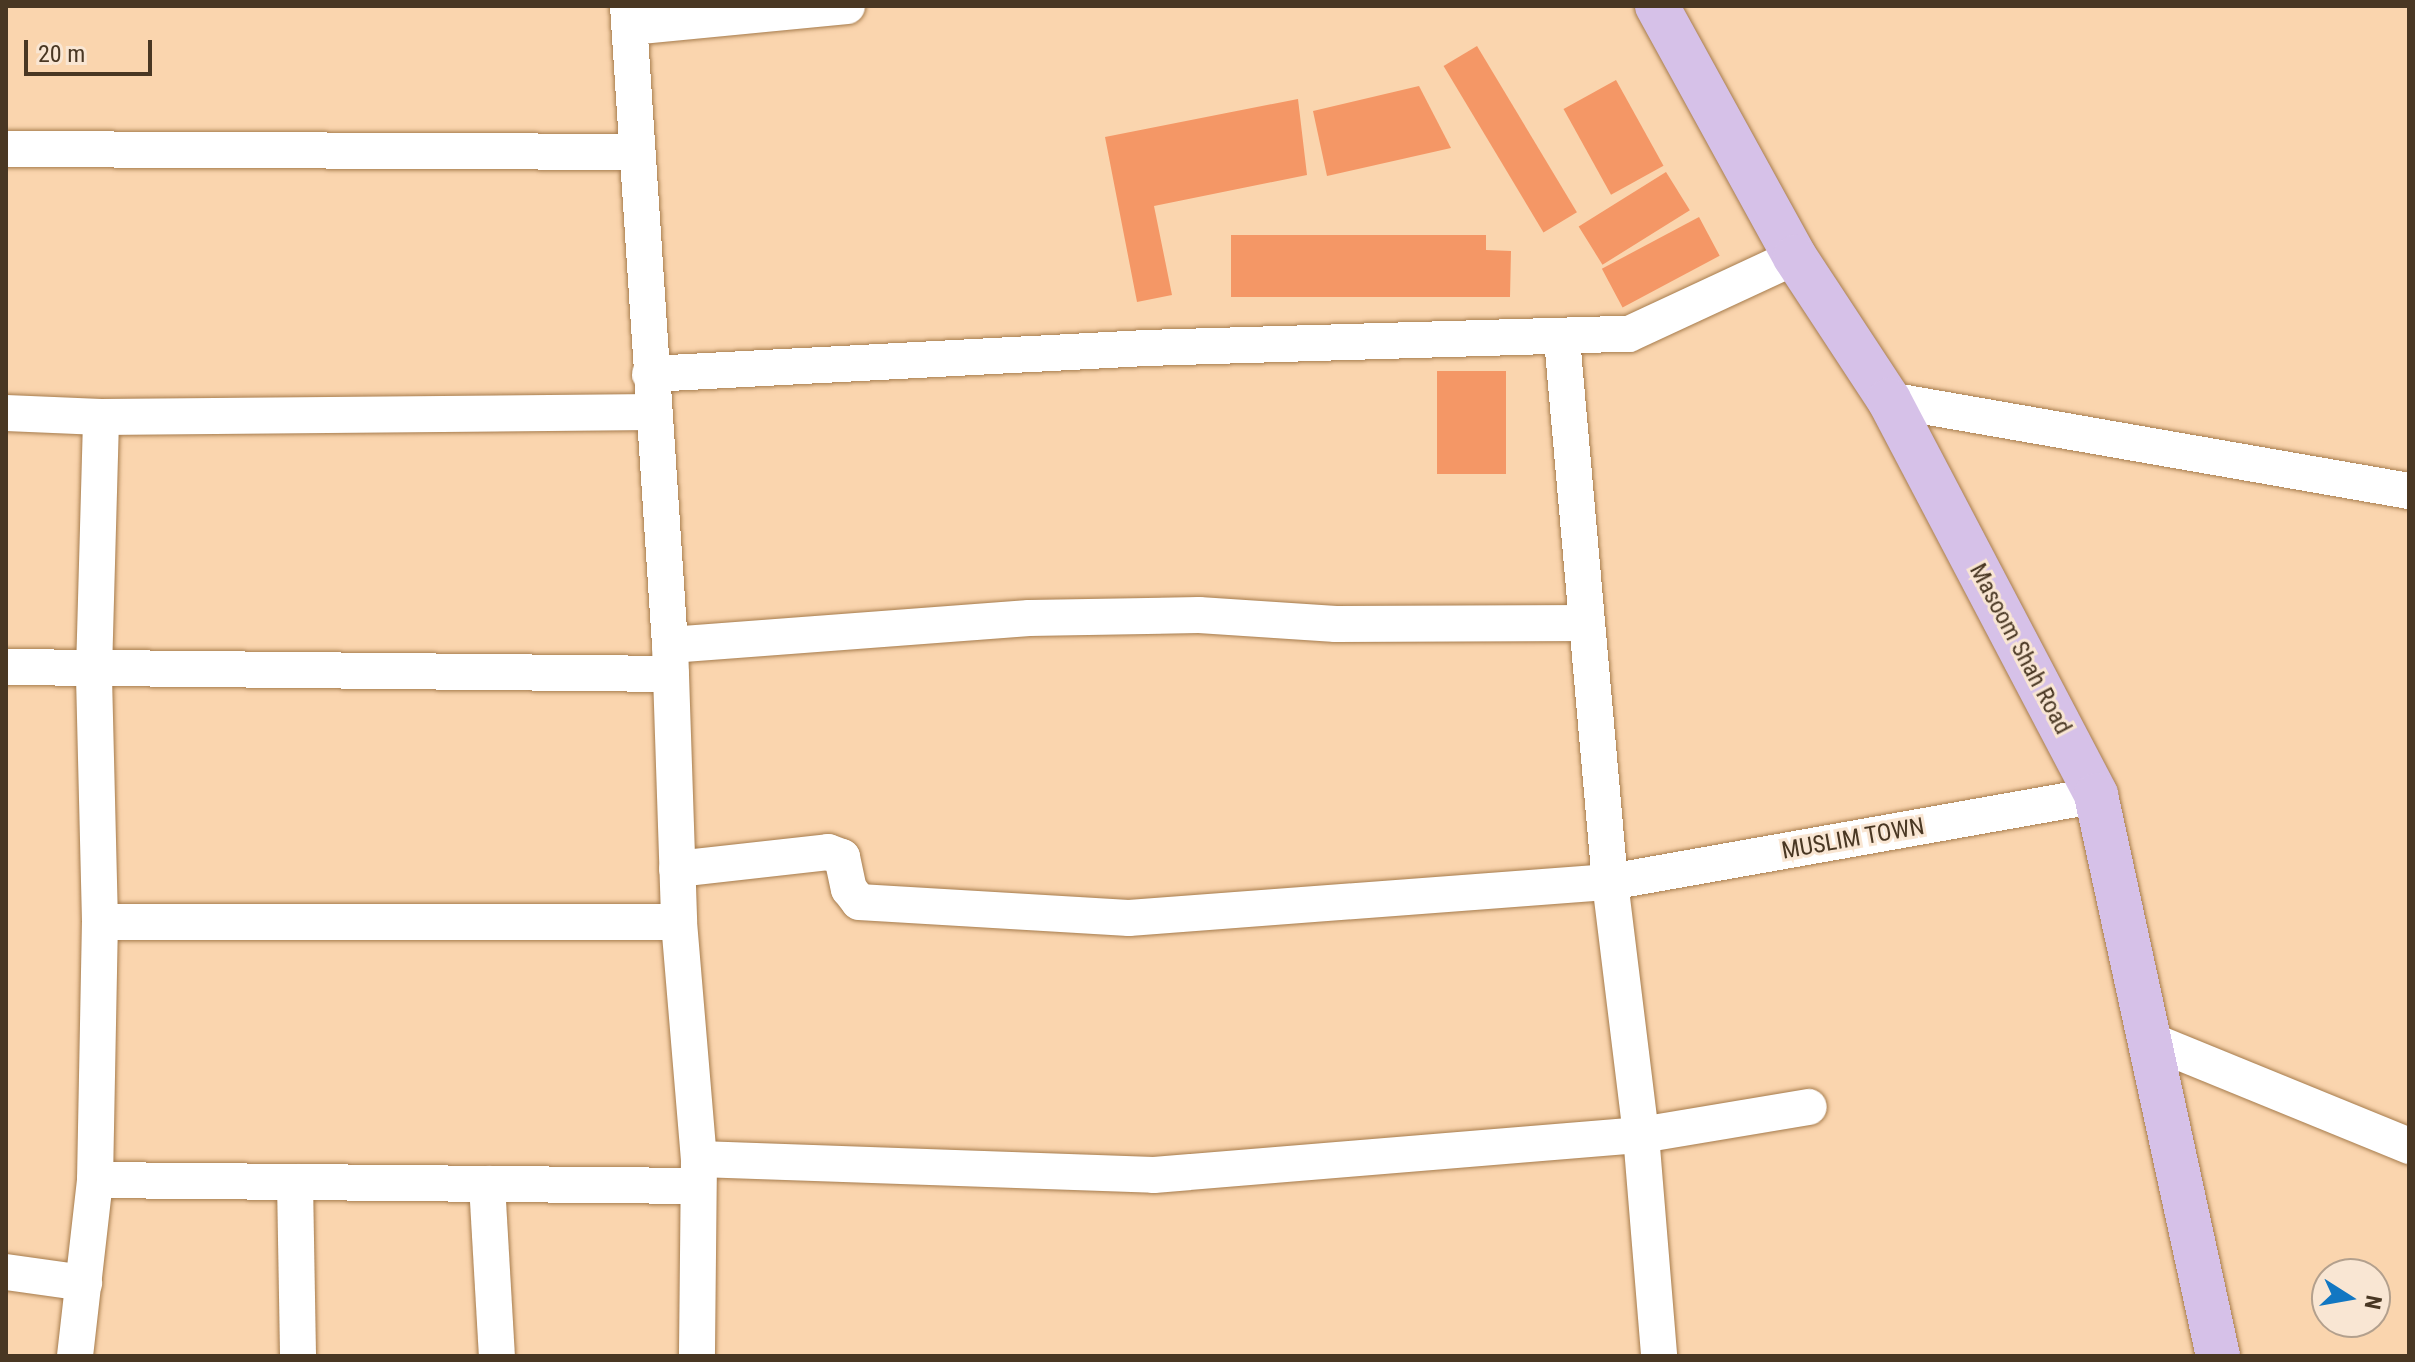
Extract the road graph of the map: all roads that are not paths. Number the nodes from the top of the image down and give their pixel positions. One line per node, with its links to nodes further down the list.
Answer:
1 (847, 6): 3 (street)
2 (1657, 6): 6 (main road, Masoom Shah Road)
3 (629, 16): 5 (street)
4 (6, 149): 5 (street)
5 (635, 152): 8 (street)
6 (1795, 257): 7 (street); 9 (main road, Masoom Shah Road)
7 (1562, 339): 8 (street); 14 (street)
8 (650, 374): 10 (street)
9 (1889, 400): 13 (street); 18 (main road, Masoom Shah Road)
10 (654, 412): 12 (street); 15 (street)
11 (6, 413): 12 (street)
12 (101, 417): 17 (street)
13 (2409, 491)
14 (1587, 623): 15 (street); 20 (street)
15 (671, 660): 17 (street); 19 (street)
16 (6, 667): 17 (street)
17 (94, 671): 21 (street)
18 (2096, 795): 20 (street, MUSLIM TOWN); 23 (main road, Masoom Shah Road)
19 (677, 869): 20 (street, MUSLIM TOWN); 22 (street)
20 (1610, 882): 25 (street)
21 (100, 922): 22 (street); 28 (street)
22 (679, 922): 27 (street)
23 (2152, 1041): 26 (street); 38 (main road, Masoom Shah Road)
24 (1809, 1107): 25 (street)
25 (1641, 1135): 27 (street); 37 (street)
26 (2409, 1146)
27 (698, 1173): 30 (street); 36 (street)
28 (95, 1180): 29 (street); 32 (street)
29 (295, 1182): 30 (street); 34 (street)
30 (487, 1184): 35 (street)
31 (6, 1272): 32 (street)
32 (84, 1283): 33 (street)
33 (75, 1356)
34 (298, 1356)
35 (497, 1356)
36 (697, 1356)
37 (1659, 1356)
38 (2218, 1356)

